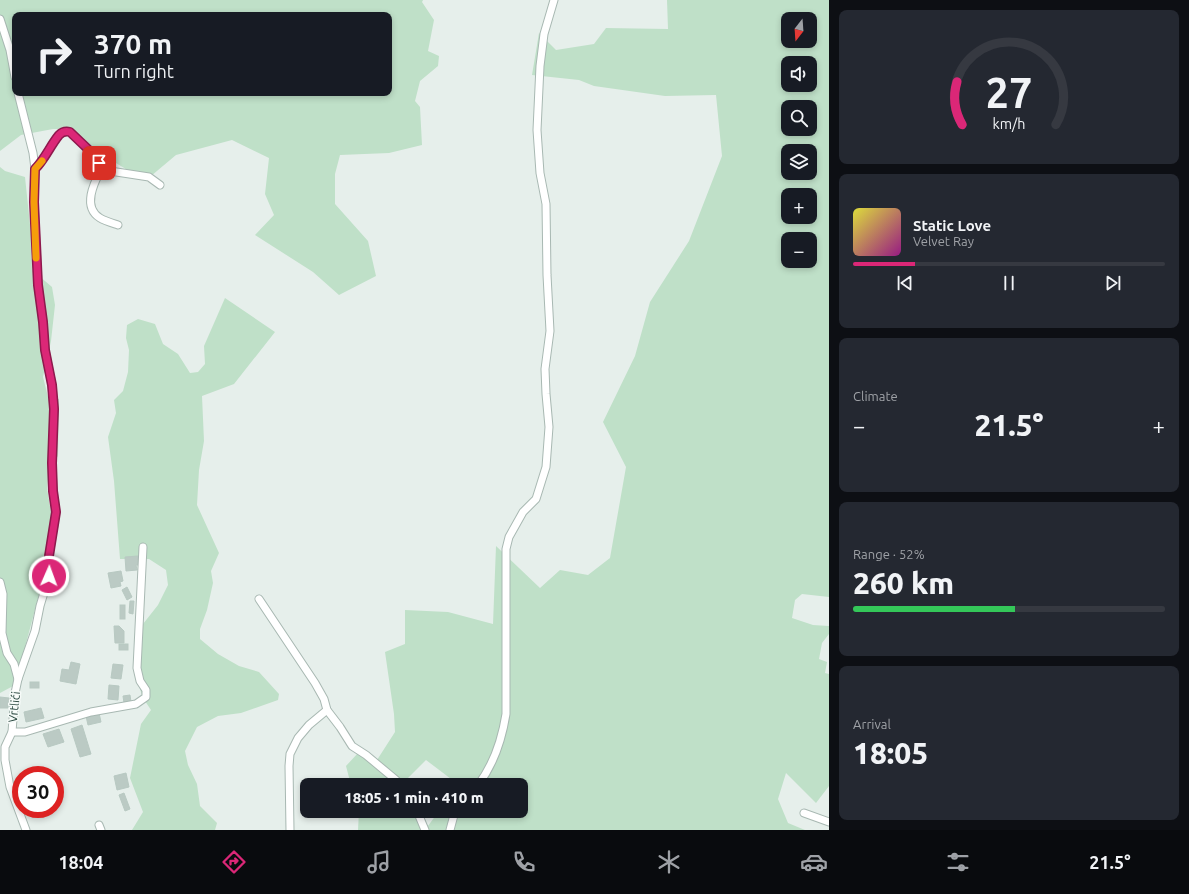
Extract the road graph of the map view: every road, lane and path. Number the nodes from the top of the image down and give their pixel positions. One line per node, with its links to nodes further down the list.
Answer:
1 (554, 0): 16 (street)
2 (0, 19): 3 (street)
3 (12, 61)
4 (19, 96): 5 (street)
5 (35, 169): 6 (street); 12 (street)
6 (101, 169): 7 (street); 8 (street)
7 (160, 185)
8 (118, 225)
9 (143, 547): 14 (street)
10 (0, 582): 12 (street, Vrtlići)
11 (259, 599): 13 (street)
12 (18, 680): 14 (street, Vrtlići)
13 (327, 710): 15 (street); 22 (street)
14 (12, 732): 21 (street, Vrtlići)
15 (394, 778)
16 (482, 778)
17 (804, 813): 20 (street)
18 (420, 818): 23 (street)
19 (453, 818): 24 (street)
20 (829, 822)
21 (26, 830)
22 (290, 830)
23 (425, 830)
24 (450, 830)

